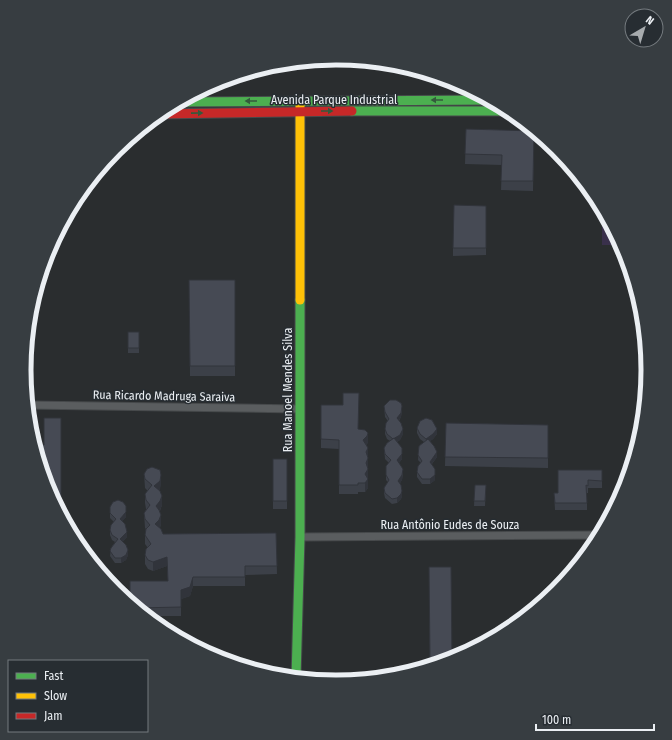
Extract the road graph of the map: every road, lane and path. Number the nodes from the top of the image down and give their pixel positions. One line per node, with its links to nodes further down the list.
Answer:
1 (458, 100): 2 (main road, Avenida Parque Industrial); 3 (main road, Avenida Parque Industrial, one-way to 3); 6 (main road)
2 (478, 100)
3 (300, 101): 4 (main road, Avenida Parque Industrial, one-way to 4); 5 (main road, Rua Manoel Mendes Silva)
4 (191, 102)
5 (300, 111): 6 (main road, Avenida Parque Industrial, one-way to 6); 8 (main road, Avenida Parque Industrial, one-way to 5); 10 (main road, Rua Manoel Mendes Silva)
6 (458, 111): 7 (main road, Avenida Parque Industrial)
7 (496, 111)
8 (171, 114)
9 (34, 405): 10 (street, Rua Ricardo Madruga Saraiva)
10 (300, 409): 12 (main road, Rua Manoel Mendes Silva)
11 (592, 535): 12 (street, Rua Antônio Eudes de Souza)
12 (300, 537): 13 (main road, Rua Manoel Mendes Silva)
13 (296, 672)

